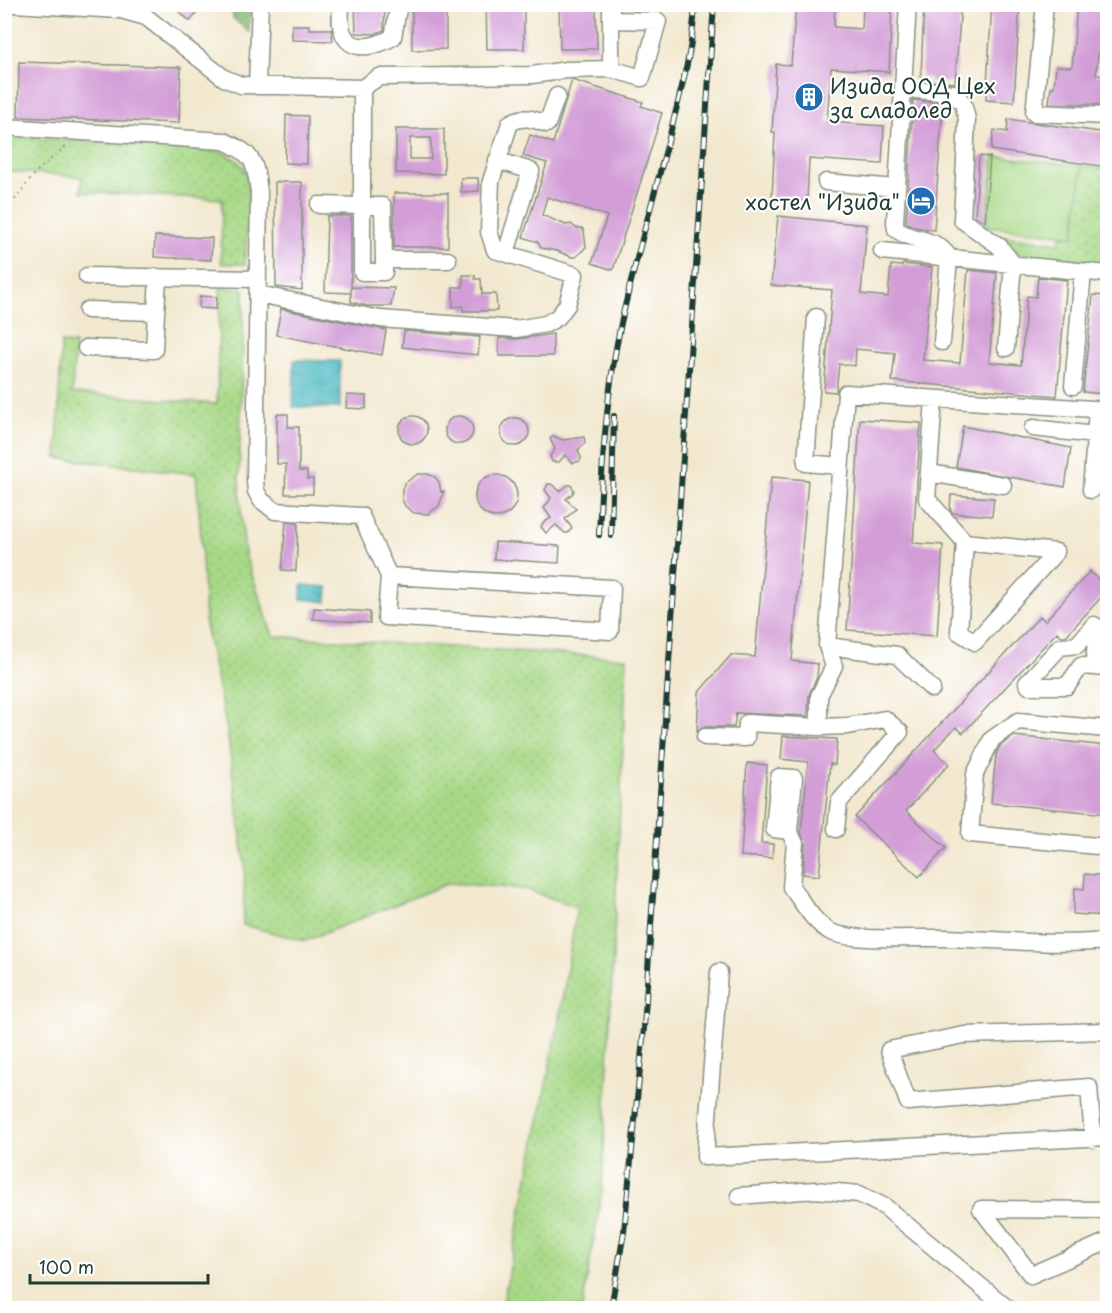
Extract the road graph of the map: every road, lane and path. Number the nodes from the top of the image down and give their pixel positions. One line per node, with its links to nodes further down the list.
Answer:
1 (13, 4): 7 (lane)
2 (260, 4): 10 (lane)
3 (341, 4): 4 (lane)
4 (399, 4)
5 (908, 4): 12 (lane)
6 (1044, 4): 14 (lane)
7 (138, 9): 10 (lane)
8 (611, 12): 9 (lane); 9 (lane)
9 (611, 69): 11 (lane)
10 (257, 86): 11 (lane)
11 (362, 88): 21 (lane)
12 (903, 88): 19 (lane); 28 (lane)
13 (557, 96): 17 (lane)
14 (1107, 116)
15 (4, 127): 16 (lane)
16 (82, 132): 22 (path); 33 (lane)
17 (497, 160): 24 (lane); 24 (lane)
18 (826, 183): 19 (lane)
19 (897, 188): 25 (lane)
20 (319, 205): 21 (lane)
21 (362, 206): 26 (lane); 26 (lane)
22 (4, 214)
23 (882, 251): 25 (lane)
24 (506, 253): 33 (lane)
25 (949, 257): 28 (lane); 37 (lane)
26 (384, 260): 27 (lane)
27 (448, 260)
28 (1013, 264): 29 (lane); 39 (lane)
29 (1083, 272): 30 (lane); 40 (lane)
30 (1107, 274)
31 (87, 276): 32 (lane)
32 (158, 277): 33 (lane); 35 (lane)
33 (258, 287): 50 (lane)
34 (87, 310): 35 (lane)
35 (156, 312): 38 (lane)
36 (816, 317): 45 (lane)
37 (942, 342)
38 (86, 348)
39 (1006, 348)
40 (1073, 386)
41 (934, 399): 42 (lane); 45 (lane); 46 (lane)
42 (1102, 410): 44 (lane)
43 (1033, 428): 44 (lane)
44 (1095, 435): 48 (lane)
45 (840, 466): 51 (lane)
46 (929, 473): 47 (lane); 49 (lane)
47 (1003, 485)
48 (1091, 490)
49 (964, 542): 49 (lane)
50 (388, 576): 50 (lane)
51 (827, 646): 53 (lane); 54 (lane)
52 (1101, 667): 52 (lane)
53 (932, 689)
54 (819, 727): 56 (lane); 57 (lane)
55 (1107, 729): 59 (lane)
56 (705, 737)
57 (836, 829)
58 (789, 831): 60 (lane)
59 (1107, 847)
60 (1107, 941)
61 (719, 972): 63 (lane)
62 (1107, 1031): 63 (lane)
63 (1100, 1138)
64 (739, 1196): 67 (lane)
65 (1107, 1210): 66 (lane)
66 (1107, 1241)
67 (1007, 1308)

